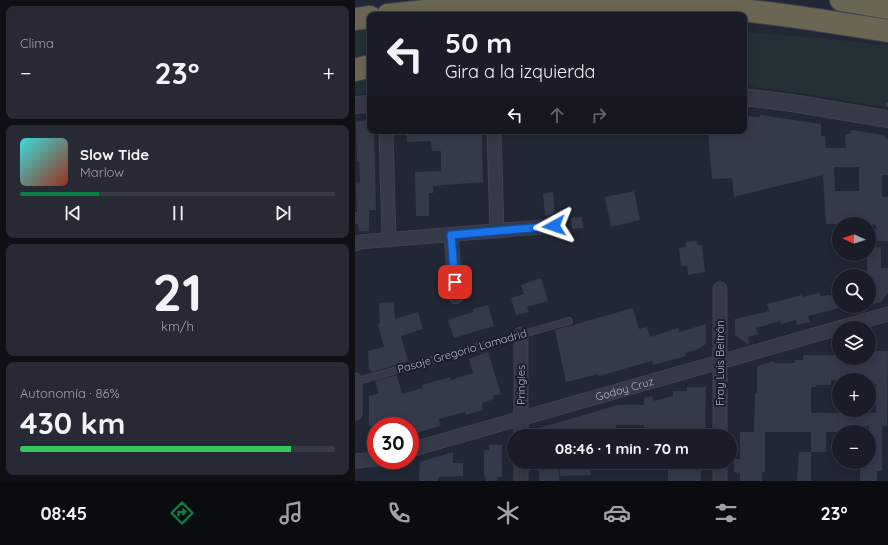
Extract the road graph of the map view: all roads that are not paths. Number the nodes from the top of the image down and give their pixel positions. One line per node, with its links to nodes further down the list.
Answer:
1 (841, 0): 3 (highway)
2 (851, 0): 3 (highway)
3 (881, 6)
4 (416, 12): 8 (highway)
5 (367, 17): 6 (highway)
6 (355, 19)
7 (747, 22): 8 (highway)
8 (888, 31)
9 (367, 67): 10 (highway)
10 (355, 70)
11 (747, 97): 14 (street)
12 (367, 104): 13 (street)
13 (355, 106)
14 (888, 119)
15 (386, 134): 20 (street)
16 (494, 134): 18 (street)
17 (554, 226): 18 (street)
18 (497, 231): 19 (street)
19 (451, 235): 20 (street); 23 (street)
20 (389, 240): 21 (street)
21 (355, 244)
22 (720, 290): 29 (street, Fray Luis Beltrán)
23 (456, 298)
24 (888, 314): 26 (street, Godoy Cruz)
25 (569, 321): 28 (lane, Pasaje Gregorio Lamadrid)
26 (864, 321)
27 (832, 330): 29 (street, Godoy Cruz)
28 (521, 334): 30 (lane, Pasaje Gregorio Lamadrid); 32 (street, Pringles)
29 (720, 362): 32 (street, Godoy Cruz); 34 (street, Fray Luis Beltrán)
30 (355, 381): 31 (street)
31 (355, 413)
32 (521, 418): 33 (street, Pringles); 35 (street, Godoy Cruz)
33 (521, 429)
34 (720, 429)
35 (419, 447)
36 (367, 460): 37 (street)
37 (355, 461)
38 (521, 469): 40 (street)
39 (720, 469): 41 (street)
40 (521, 481)
41 (720, 481)

